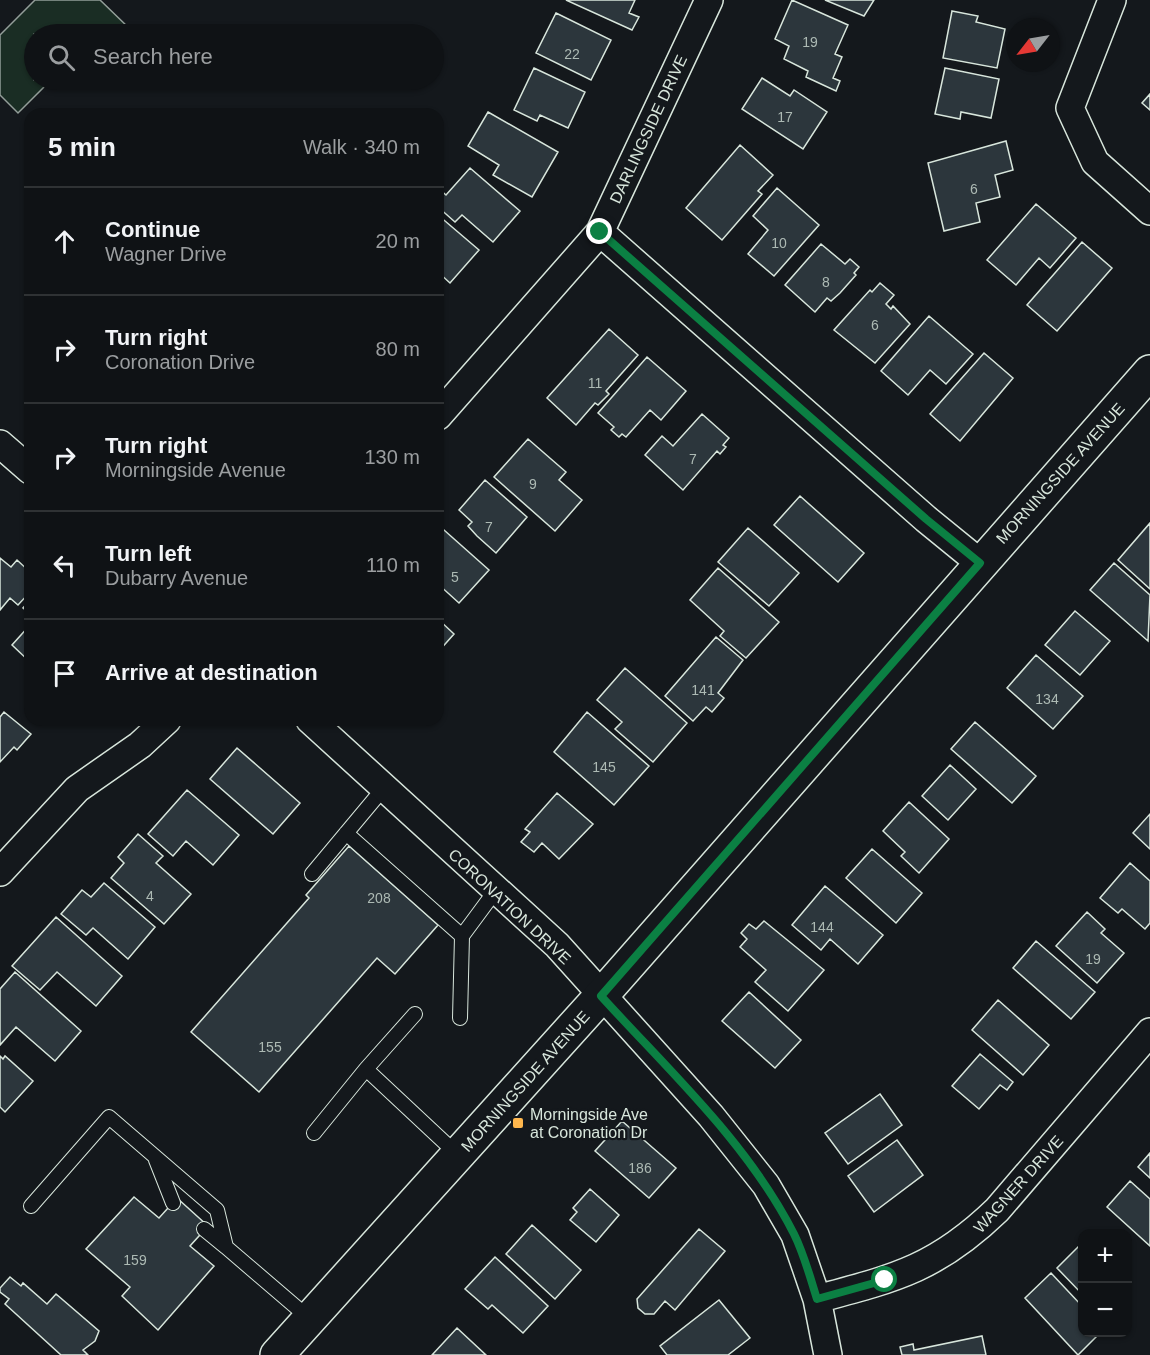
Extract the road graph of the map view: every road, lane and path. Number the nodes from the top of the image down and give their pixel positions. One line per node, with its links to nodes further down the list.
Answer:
1 (709, 0): 4 (street, DARLINGSIDE DRIVE)
2 (1112, 0): 3 (street)
3 (1150, 211)
4 (600, 232): 6 (street, DARLINGSIDE DRIVE); 9 (street)
5 (1150, 372): 9 (main road, MORNINGSIDE AVENUE)
6 (444, 409)
7 (0, 444): 8 (street)
8 (24, 466)
9 (980, 563): 18 (main road, MORNINGSIDE AVENUE)
10 (161, 726): 14 (street)
11 (316, 726): 12 (street, CORONATION DRIVE)
12 (384, 789): 13 (lane); 16 (street, CORONATION DRIVE)
13 (346, 833): 15 (lane); 17 (lane)
14 (0, 872)
15 (312, 874)
16 (496, 890): 17 (lane); 18 (street, CORONATION DRIVE)
17 (462, 936): 20 (lane)
18 (601, 996): 24 (main road, MORNINGSIDE AVENUE); 30 (street, CORONATION DRIVE)
19 (415, 1014): 22 (lane)
20 (460, 1018)
21 (1150, 1032): 30 (street, WAGNER DRIVE)
22 (366, 1069): 23 (lane); 24 (lane)
23 (314, 1133)
24 (458, 1155): 31 (main road, MORNINGSIDE AVENUE)
25 (154, 1156): 26 (lane); 27 (lane); 29 (lane)
26 (173, 1203)
27 (31, 1206)
28 (204, 1229): 29 (lane)
29 (226, 1247): 31 (lane)
30 (817, 1299): 33 (street, CORONATION DRIVE)
31 (310, 1319): 32 (main road, MORNINGSIDE AVENUE)
32 (278, 1355)
33 (828, 1355)

